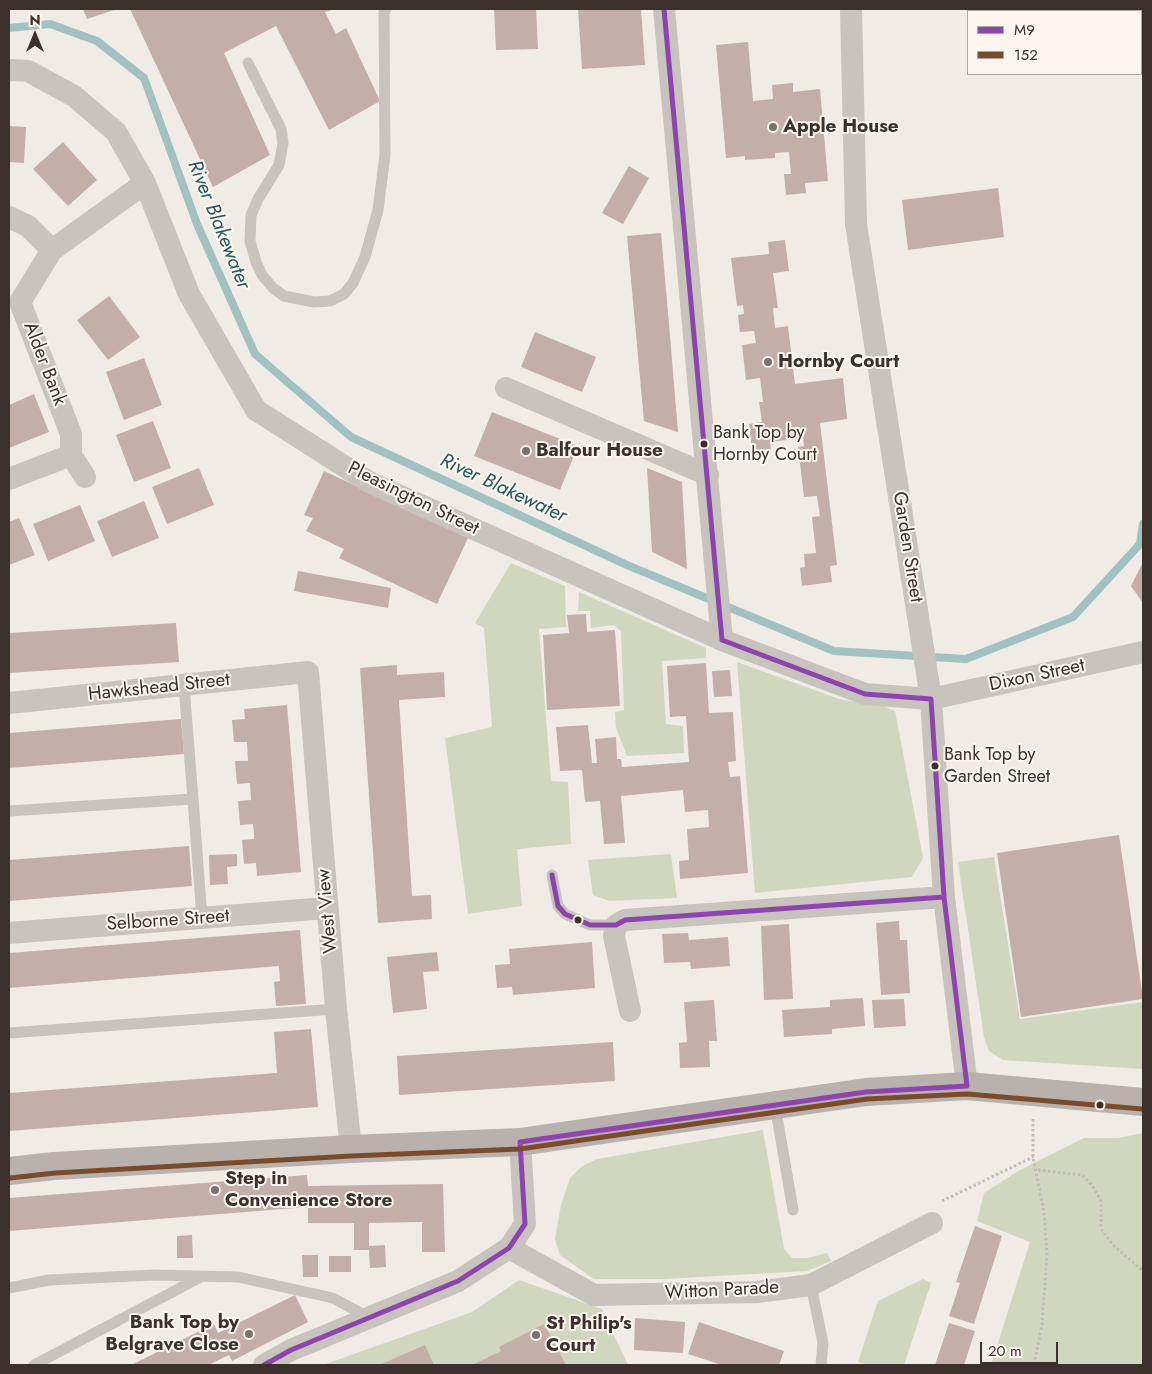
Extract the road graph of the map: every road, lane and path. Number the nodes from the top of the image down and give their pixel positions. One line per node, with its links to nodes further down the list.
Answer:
1 (386, 9): 4 (lane)
2 (664, 9): 11 (street)
3 (851, 9): 18 (street, Garden Street)
4 (248, 63)
5 (9, 70): 6 (street, Pleasington Street)
6 (145, 183): 8 (street, Alder Bank); 14 (street, Pleasington Street)
7 (9, 217): 8 (street)
8 (52, 250): 10 (street, Alder Bank)
9 (506, 388): 11 (street)
10 (71, 455): 12 (street, Alder Bank); 13 (street)
11 (708, 475): 14 (street)
12 (85, 477)
13 (9, 479)
14 (722, 640): 18 (street, Pleasington Street)
15 (1143, 652): 18 (street, Dixon Street)
16 (308, 672): 17 (street, Hawkshead Street); 24 (street, West View)
17 (184, 686): 19 (street, Hawkshead Street); 20 (lane)
18 (932, 699): 23 (street, Garden Street)
19 (9, 703)
20 (193, 799): 21 (lane); 25 (lane)
21 (9, 811)
22 (552, 875): 26 (lane)
23 (944, 897): 26 (street); 31 (street, Garden Street)
24 (327, 908): 25 (street, Selborne Street); 28 (street, West View)
25 (202, 918): 27 (street, Selborne Street)
26 (616, 925): 29 (street)
27 (9, 933)
28 (336, 1009): 30 (lane); 36 (street, West View)
29 (630, 1011)
30 (9, 1033)
31 (967, 1086): 32 (main road); 34 (main road)
32 (1032, 1091): 33 (main road); 37 (path)
33 (1143, 1102)
34 (775, 1105): 35 (main road); 40 (lane)
35 (520, 1142): 36 (main road); 42 (street)
36 (352, 1149): 38 (main road)
37 (1034, 1157): 39 (path); 41 (path)
38 (9, 1170)
39 (1038, 1170): 43 (path); 51 (path)
40 (793, 1210)
41 (932, 1223): 45 (street, Witton Parade)
42 (509, 1248): 45 (street, Witton Parade); 47 (street)
43 (1143, 1271)
44 (200, 1277): 46 (lane); 47 (lane); 48 (lane)
45 (811, 1285): 50 (lane)
46 (9, 1288)
47 (370, 1318): 49 (street)
48 (34, 1365)
49 (264, 1365)
50 (821, 1365)
51 (1034, 1365)

